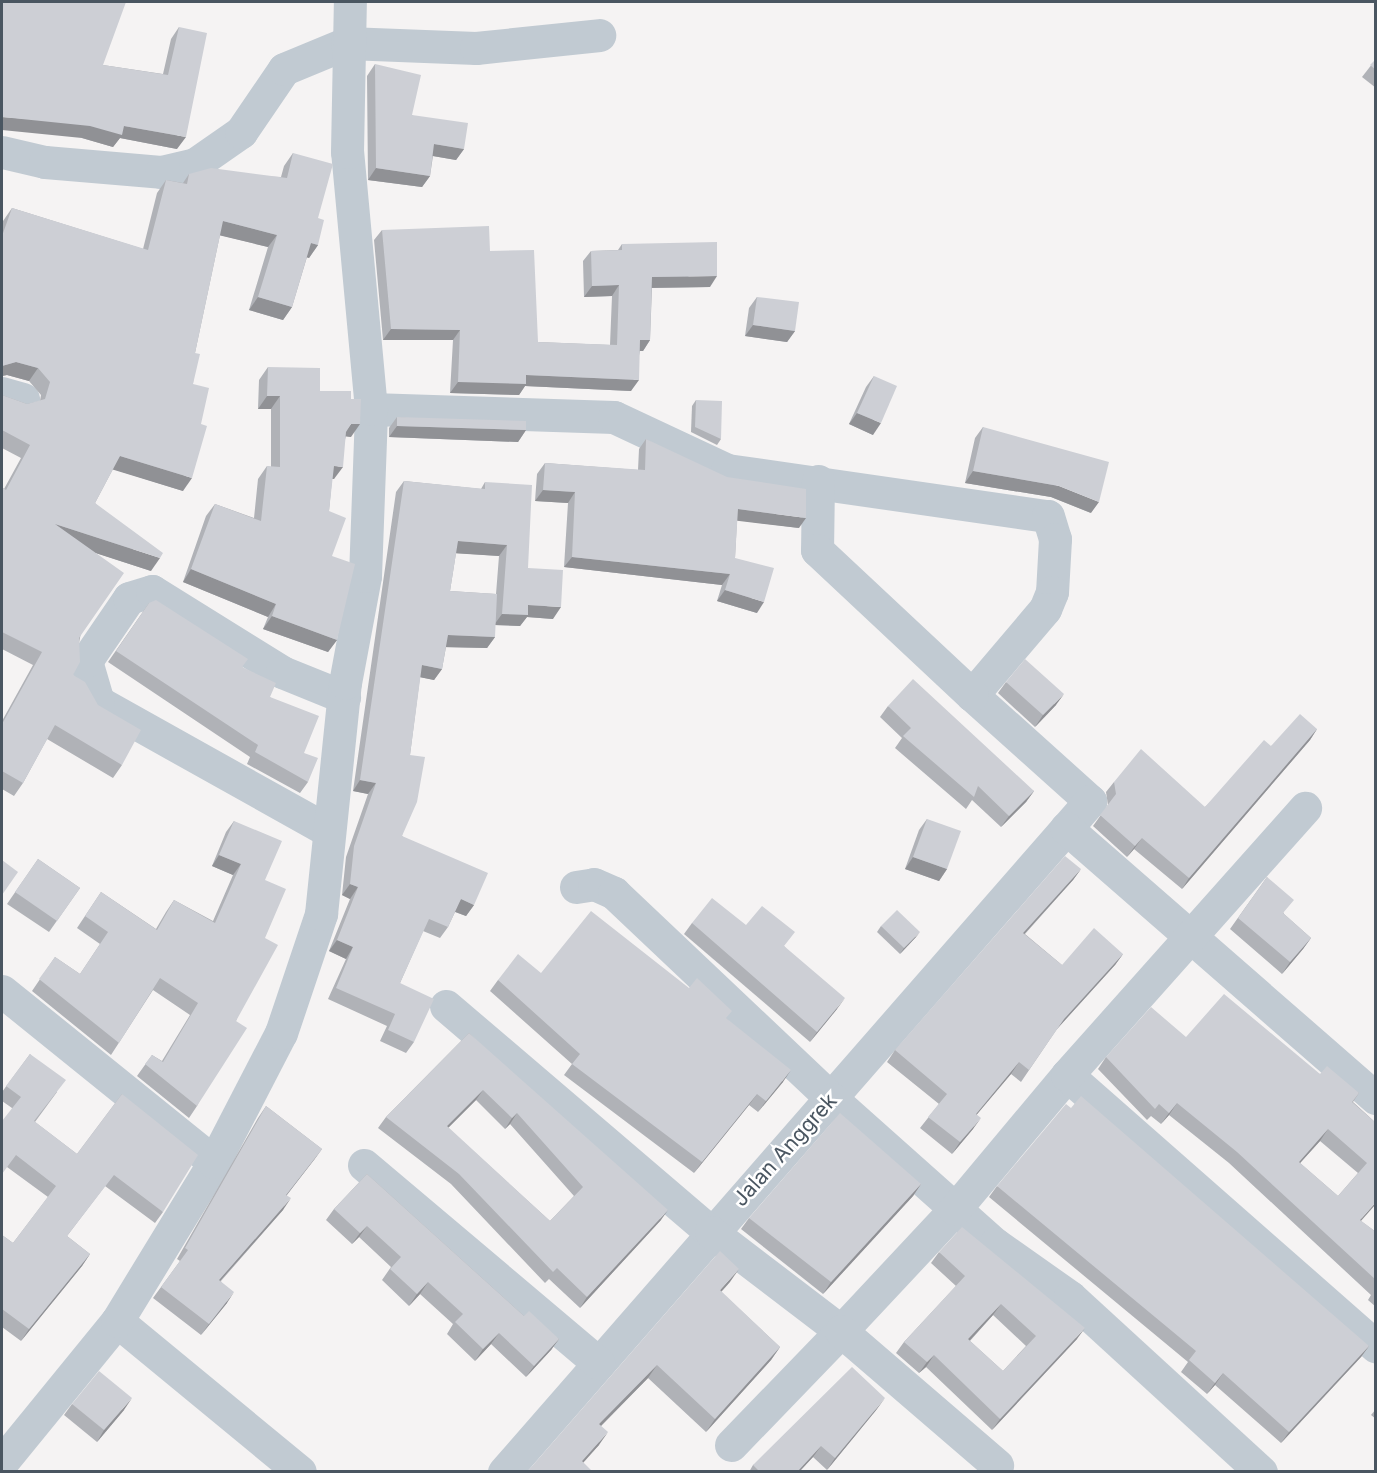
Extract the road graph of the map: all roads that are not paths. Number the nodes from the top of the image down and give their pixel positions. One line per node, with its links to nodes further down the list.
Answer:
1 (350, 2): 3 (street)
2 (598, 35): 3 (street)
3 (347, 43): 4 (street); 5 (street)
4 (2, 152)
5 (371, 409): 6 (street); 8 (street)
6 (818, 481): 7 (street, Jalan Anggrek); 7 (street)
7 (972, 695): 10 (street, Jalan Anggrek)
8 (344, 697): 11 (street); 11 (street)
9 (1305, 808): 13 (street)
10 (1066, 828): 13 (street); 18 (street, Jalan Anggrek)
11 (329, 831): 19 (street)
12 (576, 887): 18 (street)
13 (1193, 938): 16 (street); 17 (street)
14 (2, 991): 19 (street)
15 (446, 1006): 22 (street)
16 (1067, 1075): 21 (street); 25 (street)
17 (1376, 1098)
18 (832, 1099): 21 (street); 22 (street, Jalan Anggrek)
19 (214, 1162): 23 (street)
20 (364, 1165): 26 (street)
21 (955, 1209): 24 (street); 32 (street)
22 (711, 1232): 24 (street); 26 (street, Jalan Anggrek)
23 (117, 1321): 28 (street); 30 (street)
24 (841, 1331): 27 (street); 29 (street)
25 (1376, 1346)
26 (598, 1362): 31 (street, Jalan Anggrek)
27 (731, 1445)
28 (2, 1462)
29 (997, 1465)
30 (300, 1472)
31 (504, 1472)
32 (1261, 1472)

